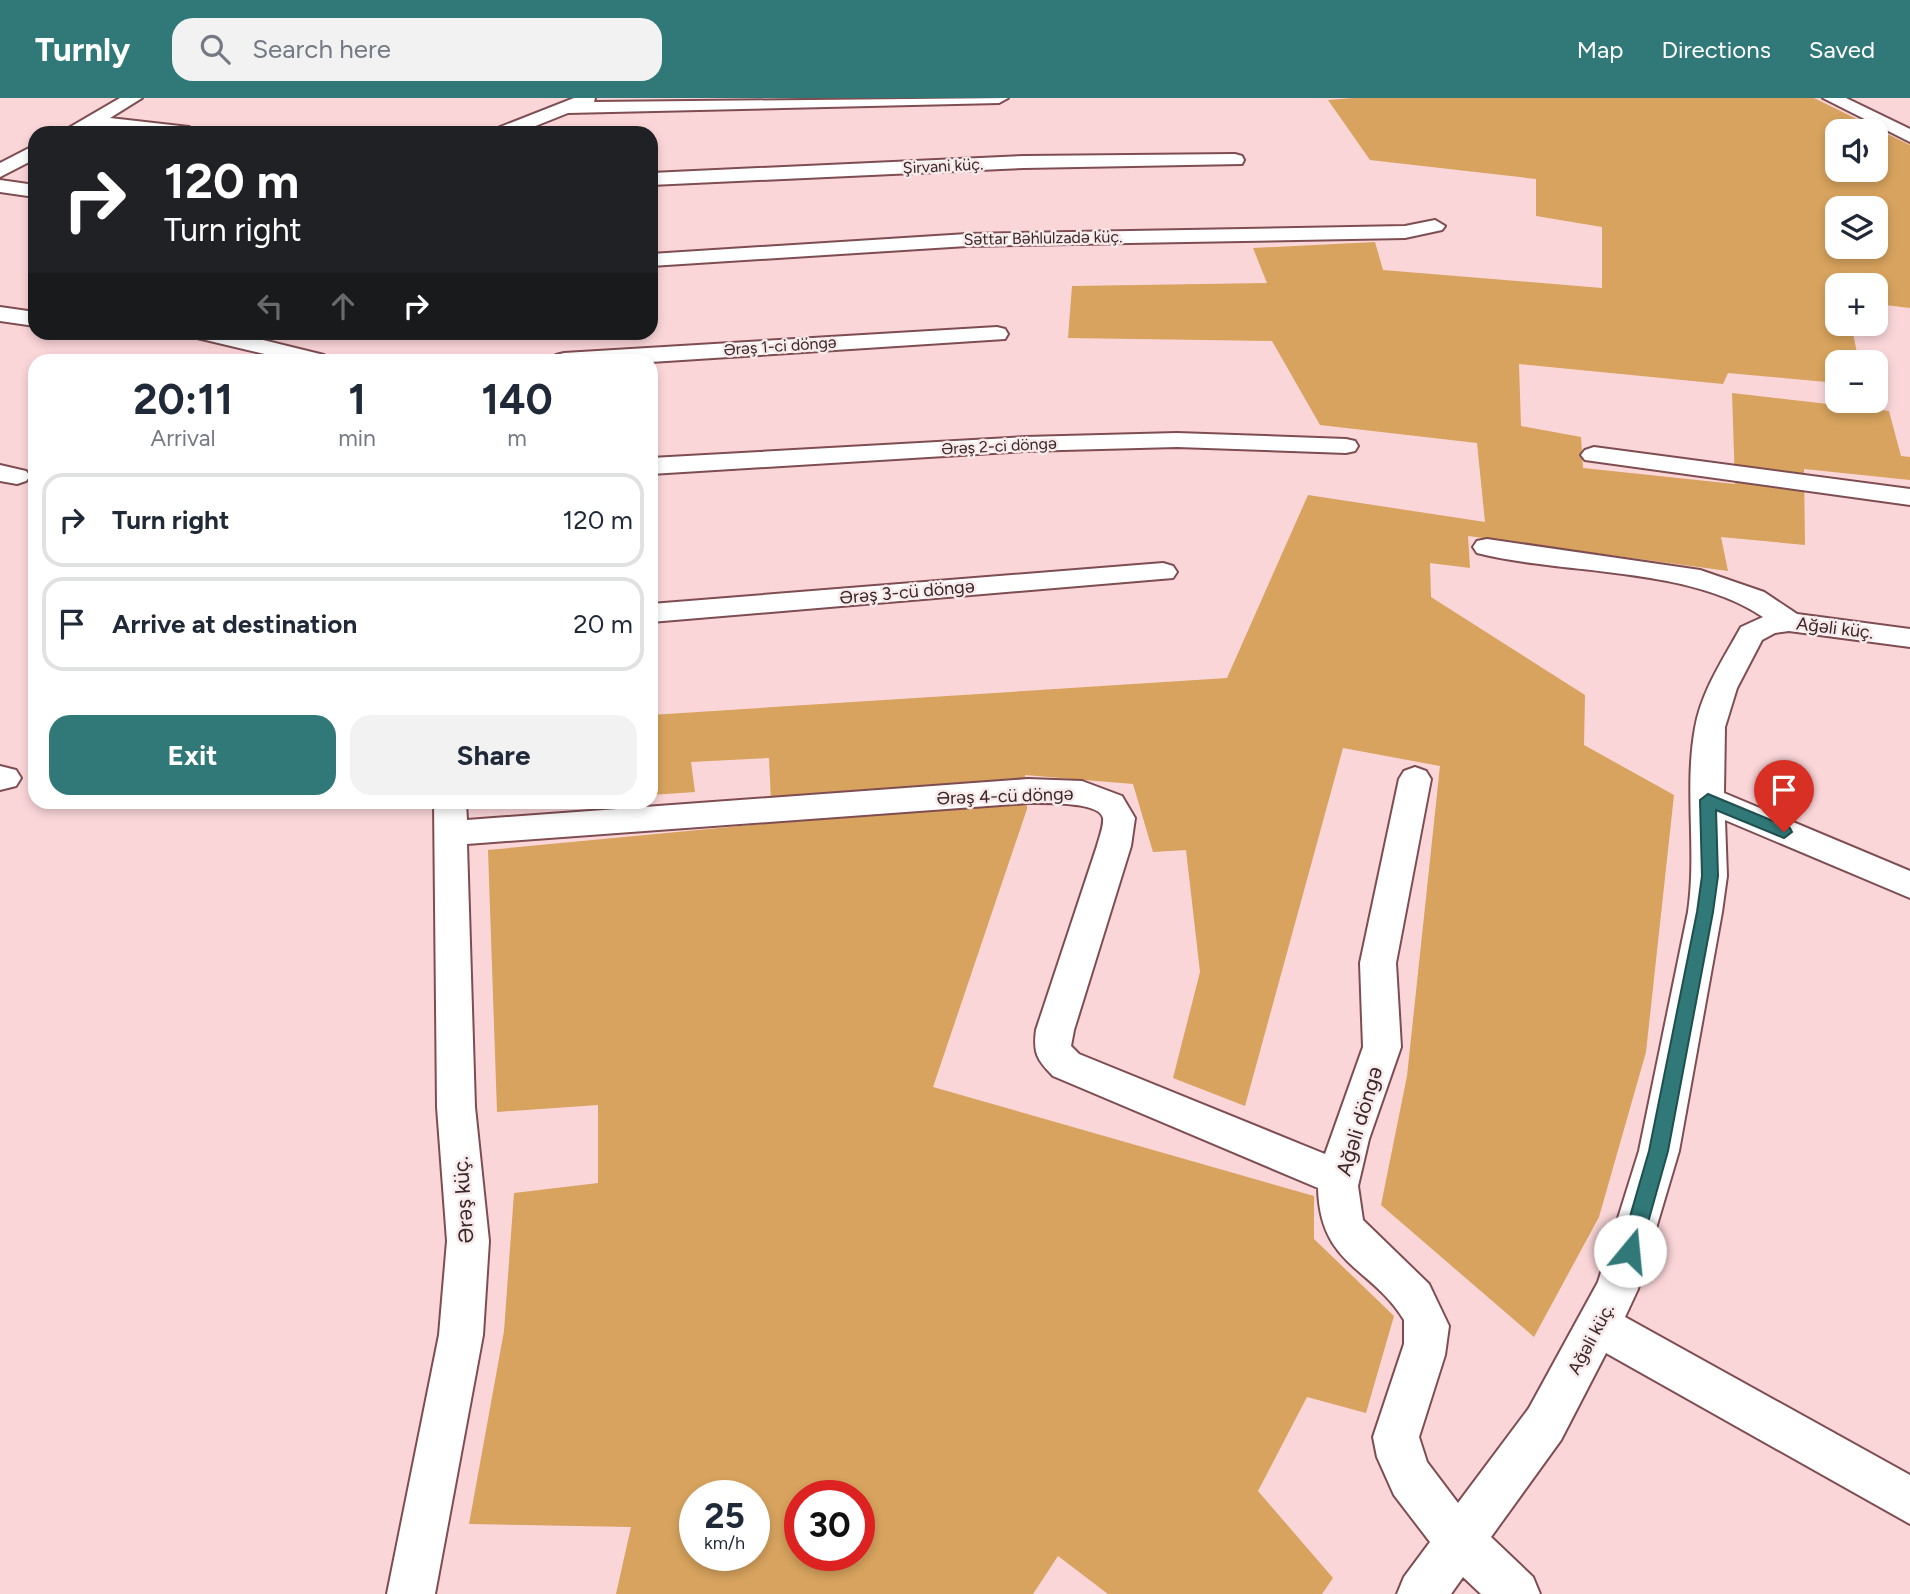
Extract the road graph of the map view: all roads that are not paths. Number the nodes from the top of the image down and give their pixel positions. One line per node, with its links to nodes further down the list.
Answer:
1 (133, 98): 6 (street)
2 (589, 98): 5 (street)
3 (999, 98): 5 (street)
4 (1832, 98): 10 (street)
5 (569, 108): 9 (street)
6 (91, 121): 7 (street); 8 (street)
7 (82, 126)
8 (132, 126)
9 (521, 126)
10 (1910, 136)
11 (28, 155): 13 (street)
12 (1235, 160): 14 (street, Şirvani küç.)
13 (0, 171)
14 (658, 179)
15 (0, 186): 16 (street)
16 (28, 190)
17 (1435, 226): 18 (street, Səttar Bəhlulzadə küç.)
18 (658, 260)
19 (0, 314): 20 (street)
20 (28, 318)
21 (997, 334): 24 (street, Ərəş 1-ci döngə)
22 (234, 340): 23 (street)
23 (291, 354)
24 (658, 354)
25 (1346, 446): 27 (street, Ərəş 2-ci döngə)
26 (1594, 456): 28 (street)
27 (658, 466)
28 (1910, 497)
29 (1487, 547): 32 (street)
30 (1163, 572): 31 (street, Ərəş 3-cü döngə)
31 (658, 612)
32 (1788, 622): 33 (street, Ağəli küç.); 35 (street, Ağəli küç.)
33 (1910, 638)
34 (1415, 779): 40 (street, Ağəli döngə)
35 (1708, 800): 39 (street); 41 (street, Ağəli küç.)
36 (658, 808): 40 (street, Ərəş 4-cü döngə)
37 (629, 809): 38 (street, Ərəş 4-cü döngə)
38 (451, 817): 44 (street, Ərəş küç.)
39 (1910, 886)
40 (1338, 1178): 43 (street, Ağəli döngə)
41 (1598, 1325): 42 (street); 43 (street, Ağəli küç.)
42 (1910, 1501)
43 (1461, 1539): 45 (street, Ağəli küç.); 46 (street, Ağəli döngə)
44 (411, 1594)
45 (1421, 1594)
46 (1516, 1594)

